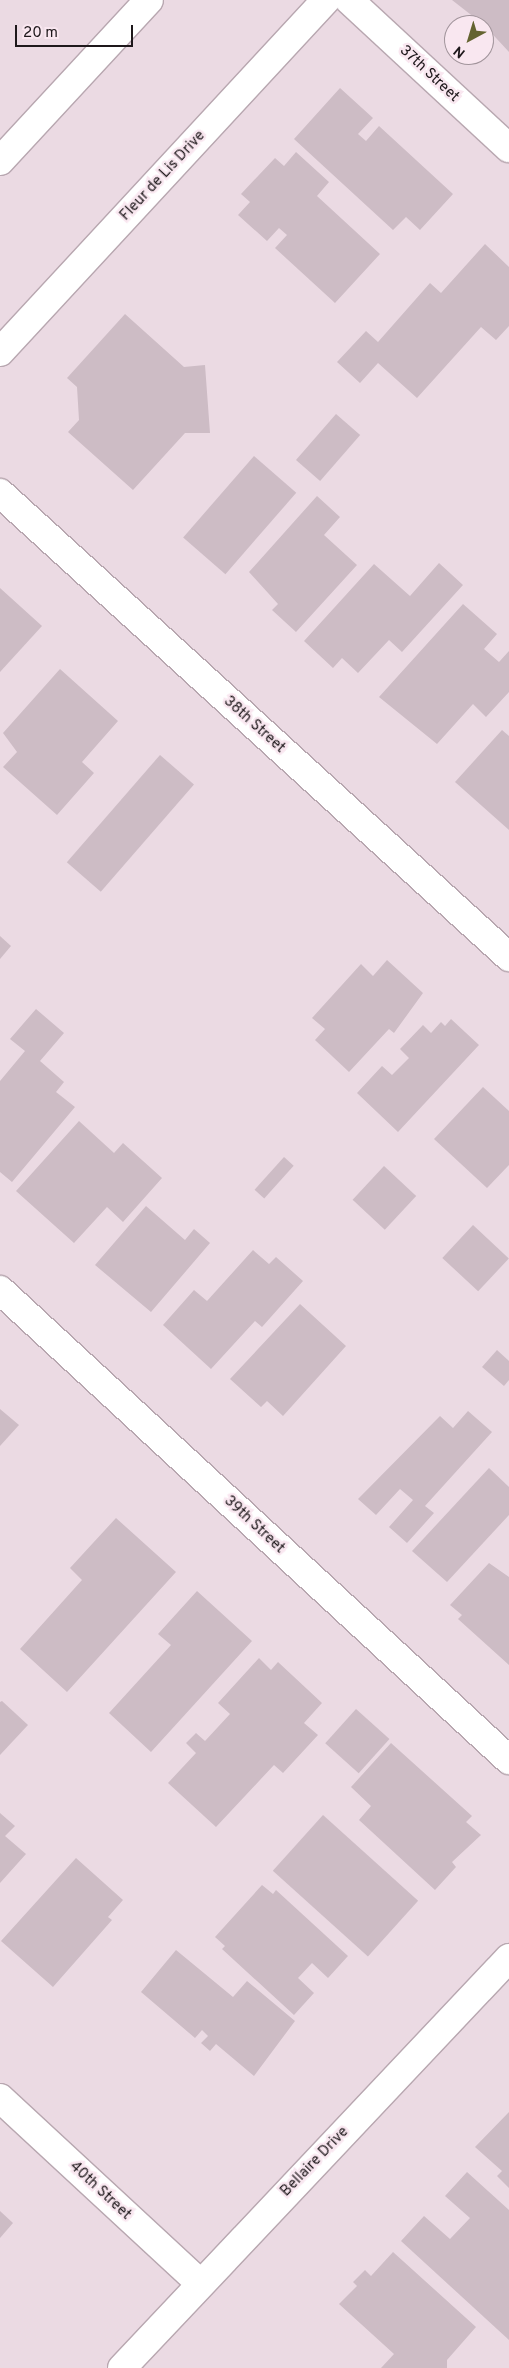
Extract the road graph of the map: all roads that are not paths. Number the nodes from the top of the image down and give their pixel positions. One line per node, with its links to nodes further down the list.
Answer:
1 (149, 0): 5 (street)
2 (326, 0): 6 (street, Fleur de Lis Drive)
3 (349, 0): 4 (street, 37th Street)
4 (509, 148)
5 (0, 161)
6 (0, 352)
7 (0, 493): 8 (street, 38th Street)
8 (509, 957)
9 (0, 1290): 10 (street, 39th Street)
10 (509, 1760)
11 (509, 1958): 13 (street, Bellaire Drive)
12 (0, 2098): 13 (street, 40th Street)
13 (200, 2283): 14 (street, Bellaire Drive)
14 (122, 2368)

